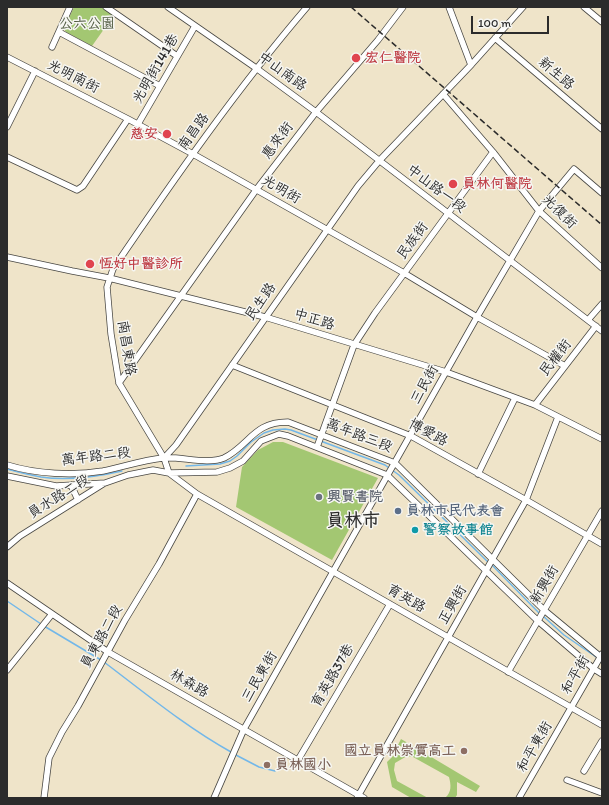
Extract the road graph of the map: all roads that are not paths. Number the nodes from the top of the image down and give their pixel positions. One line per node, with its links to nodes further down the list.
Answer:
1 (70, 7): 11 (street)
2 (106, 7): 14 (street)
3 (168, 7): 10 (street, 中山南路)
4 (307, 7): 17 (street, 南昌路)
5 (403, 7): 21 (street, 惠來街)
6 (449, 7): 16 (street)
7 (523, 7): 12 (street)
8 (584, 7): 9 (street)
9 (602, 22)
10 (195, 26): 14 (street, 光明街141巷); 17 (street, 中山南路)
11 (59, 32): 13 (street); 19 (street)
12 (495, 38): 16 (street); 25 (street, 新生路)
13 (52, 47)
14 (177, 56): 19 (street, 光明街141巷)
15 (7, 57): 18 (street, 光明南街)
16 (471, 65): 20 (street)
17 (256, 68): 21 (street, 中山南路); 27 (street, 南昌路)
18 (35, 71): 22 (street, 光明南街); 24 (street)
19 (160, 86): 23 (street, 光明街141巷)
20 (443, 94): 26 (street, 光復街); 29 (street)
21 (316, 112): 29 (street, 中山南路); 30 (street, 惠來街)
22 (128, 119): 23 (street, 光明街); 28 (street)
23 (138, 124): 27 (street, 光明街)
24 (7, 127)
25 (602, 129)
26 (493, 152): 32 (street, 光復街); 33 (street, 民族街)
27 (193, 154): 30 (street, 光明街); 39 (street, 南昌路)
28 (7, 158)
29 (378, 161): 33 (street, 中山路一段); 34 (street, 民生路)
30 (256, 190): 34 (street, 光明街); 40 (street, 惠來街)
31 (602, 192): 32 (street, 三民街)
32 (539, 211): 36 (street, 三民街); 37 (street, 光復街)
33 (448, 213): 36 (street, 中山路一段); 38 (street, 民族街)
34 (327, 230): 38 (street, 光明街); 42 (street, 民生路)
35 (7, 257): 39 (street, 中正路)
36 (510, 262): 43 (street, 三民街); 44 (street, 中山路一段)
37 (602, 268)
38 (404, 273): 43 (street, 光明街); 47 (street, 民族街)
39 (109, 278): 40 (street, 中正路); 51 (street, 南昌東路)
40 (180, 296): 42 (street, 中正路); 51 (street, 惠來街)
41 (602, 304): 44 (street)
42 (265, 317): 47 (street, 中正路); 48 (street, 民生路)
43 (477, 317): 49 (street, 光明街); 50 (street, 三民街)
44 (588, 320): 45 (street, 中山路一段)
45 (596, 326): 46 (street, 中山路一段); 49 (street, 民權街)
46 (602, 331)
47 (354, 345): 50 (street, 中正路); 53 (street, 民族街)
48 (232, 365): 53 (street, 博愛路); 60 (street, 民生路)
49 (565, 366): 54 (street, 民權街)
50 (446, 372): 52 (street, 中正路); 57 (street, 三民街)
51 (119, 383): 60 (street, 南昌東路)
52 (516, 398): 54 (street, 中正路); 64 (street)
53 (333, 405): 56 (street, 民族街); 57 (street, 博愛路)
54 (535, 406): 55 (street, 中正路)
55 (558, 417): 58 (street, 中正路); 71 (street, 正興街)
56 (322, 435): 59 (street, 民族街); 60 (street, 萬年路三段); 61 (street, 萬年路三段)
57 (410, 436): 61 (street, 三民街); 64 (street, 博愛路)
58 (602, 439)
59 (318, 447): 63 (street, 萬年路三段); 65 (street, 萬年路三段)
60 (164, 458): 62 (street, 萬年路二段); 63 (street, 南昌東路)
61 (394, 463): 65 (street, 三民街); 76 (street, 萬年路三段)
62 (7, 465)
63 (169, 473): 67 (street, 萬年路二段); 69 (street, 育英路)
64 (478, 474): 71 (street, 博愛路)
65 (387, 475): 77 (street, 萬年路三段); 78 (street, 三民街)
66 (7, 476): 68 (street, 萬年路二段)
67 (104, 483): 68 (street, 萬年路二段); 70 (street, 員水路二段)
68 (71, 485): 70 (street)
69 (197, 494): 78 (street, 育英路); 85 (street, 員東路二段)
70 (78, 500): 75 (street, 員水路二段)
71 (526, 500): 73 (street, 博愛路); 76 (street, 正興街)
72 (602, 511): 73 (street, 新興街)
73 (588, 536): 74 (street, 博愛路); 81 (street, 新興街)
74 (602, 544)
75 (7, 546)
76 (493, 560): 77 (street, 正興街); 81 (street, 萬年路三段)
77 (486, 570): 83 (street, 萬年路三段); 84 (street, 正興街)
78 (334, 572): 80 (street, 育英路); 93 (street, 三民東街)
79 (7, 583): 82 (street, 林森路)
80 (390, 604): 84 (street, 育英路); 95 (street, 育英路37巷)
81 (544, 610): 83 (street, 新興街); 86 (street, 萬年路三段)
82 (52, 614): 85 (street, 林森路); 88 (street)
83 (538, 621): 87 (street, 萬年路三段); 89 (street, 新興街)
84 (448, 637): 89 (street, 育英路); 99 (street, 正興街)
85 (108, 652): 93 (street, 林森路); 100 (street, 員東路二段)
86 (601, 657): 87 (street, 和平街)
87 (594, 669): 90 (street, 萬年路三段); 91 (street, 和平街)
88 (7, 670)
89 (508, 672): 91 (street, 育英路)
90 (602, 674)
91 (572, 708): 92 (street, 育英路); 103 (street, 和平東街)
92 (602, 725)
93 (244, 729): 95 (street, 林森路); 101 (street, 三民東街)
94 (602, 741): 96 (street)
95 (298, 760): 99 (street, 林森路)
96 (584, 771)
97 (567, 780): 98 (street)
98 (602, 793)
99 (358, 796): 102 (street, 林森路)
100 (44, 798)
101 (214, 798)
102 (364, 798)
103 (519, 798)

